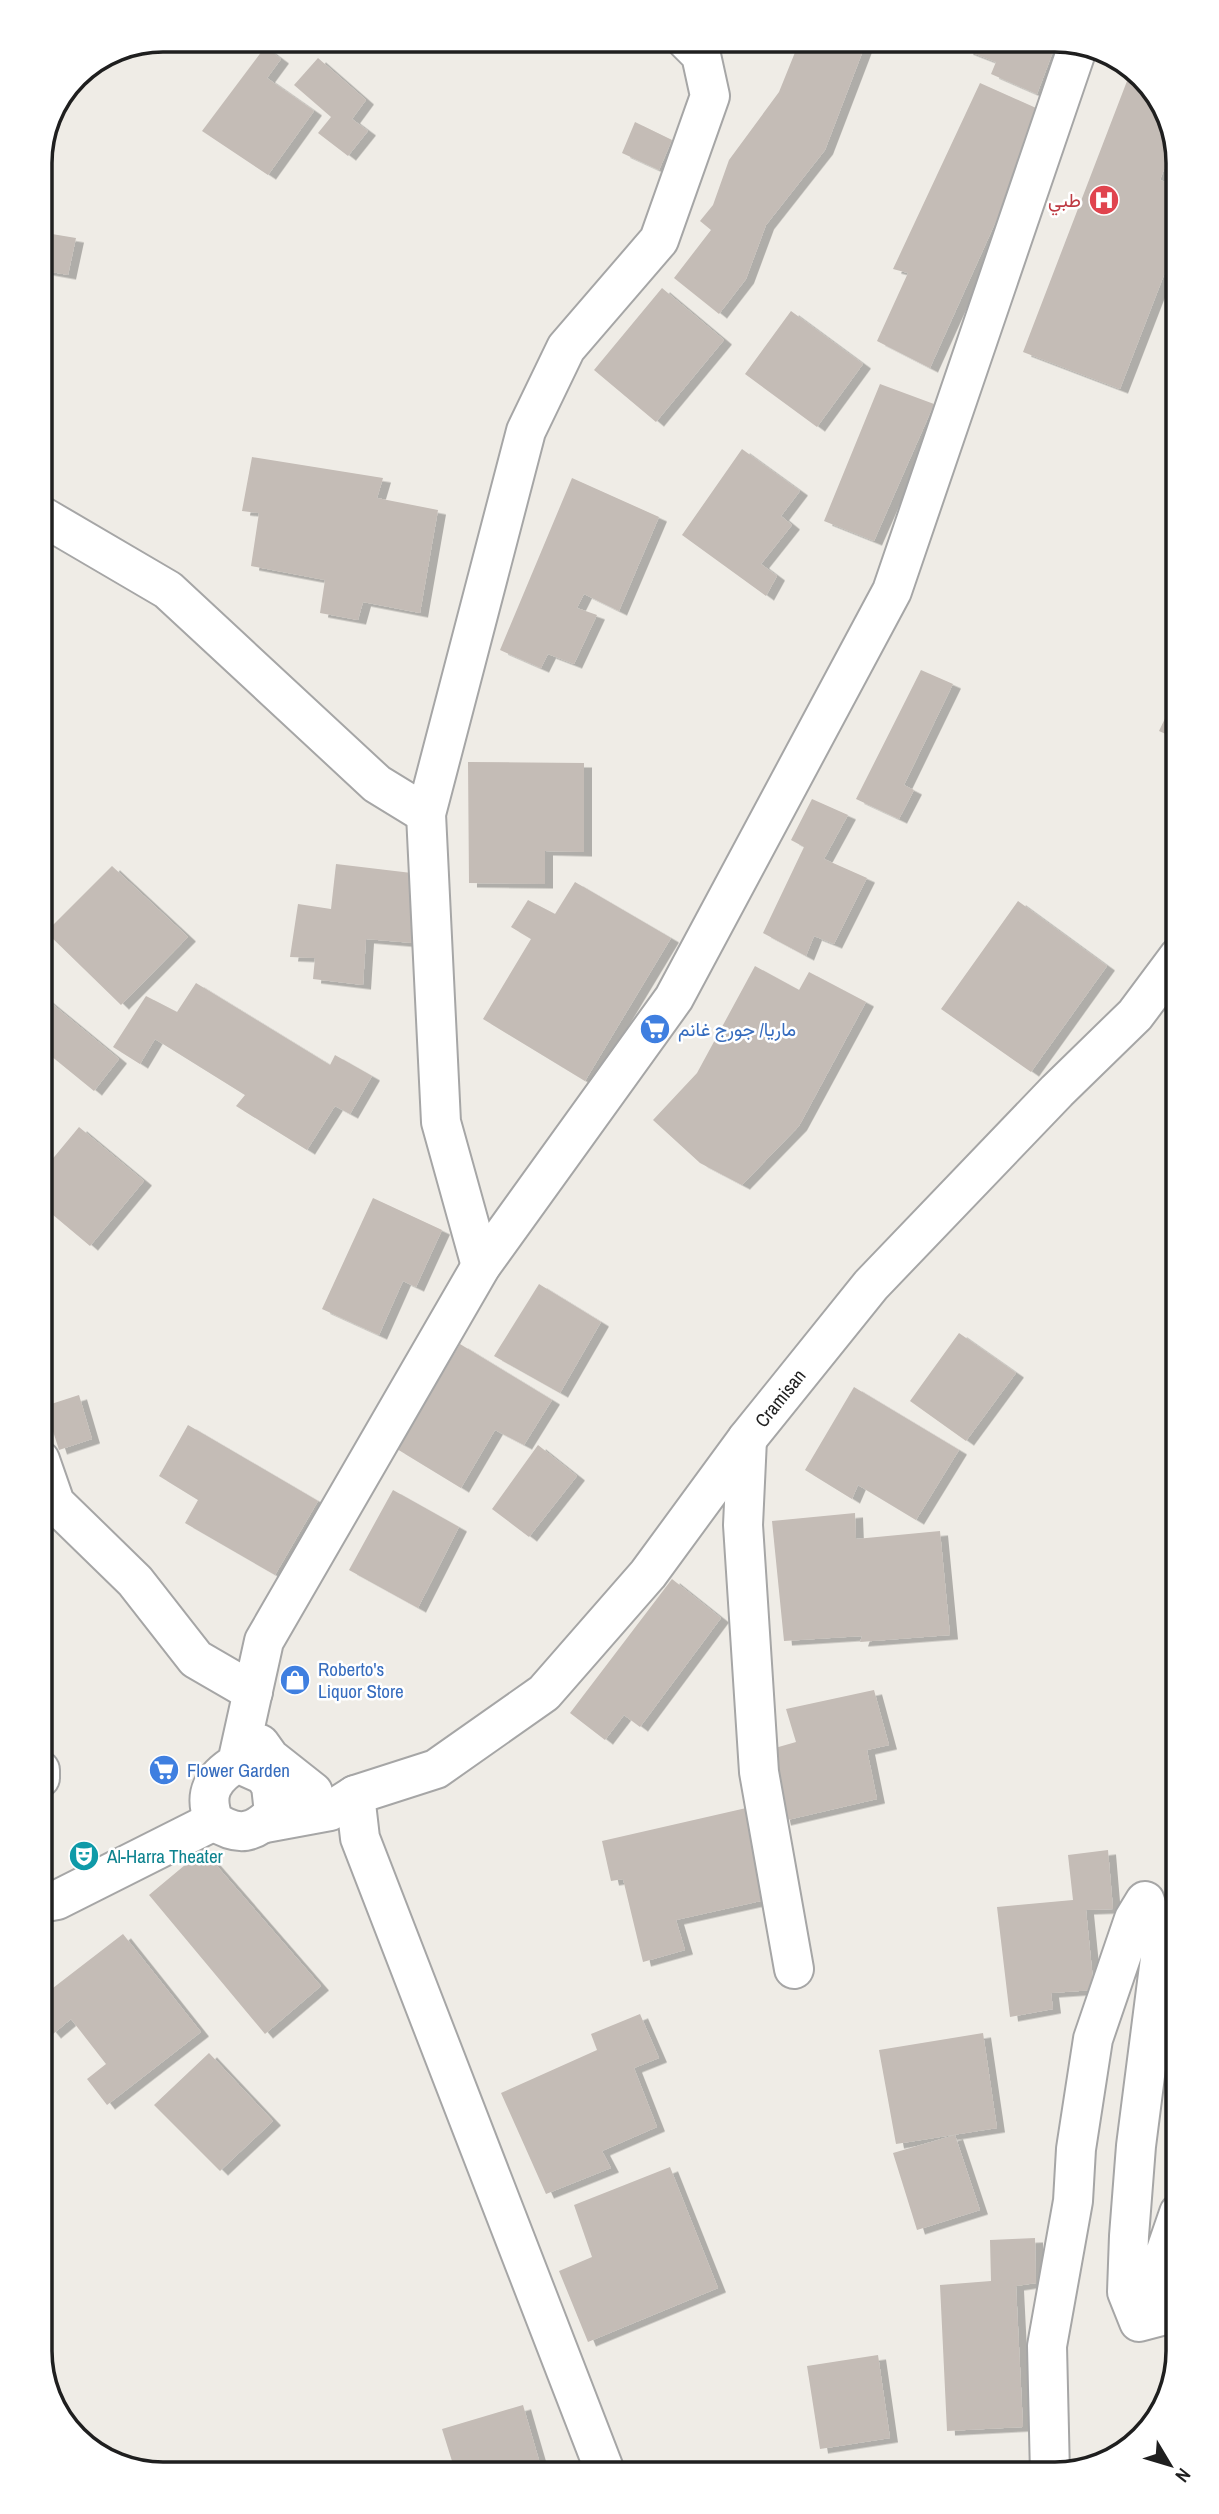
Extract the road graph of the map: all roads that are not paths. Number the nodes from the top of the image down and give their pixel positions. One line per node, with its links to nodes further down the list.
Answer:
1 (699, 53): 4 (street)
2 (1075, 55): 6 (street)
3 (53, 523): 4 (street)
4 (426, 814): 6 (street)
5 (1166, 973): 7 (street, Cramisan)
6 (481, 1266): 9 (street)
7 (747, 1439): 12 (street, Cramisan); 16 (street)
8 (52, 1496): 9 (street)
9 (251, 1701): 10 (street); 11 (street)
10 (250, 1769): 11 (street); 13 (street); 14 (street)
11 (313, 1792): 12 (street)
12 (355, 1795): 14 (street); 18 (street)
13 (214, 1821): 14 (street); 15 (street)
14 (265, 1823)
15 (52, 1901)
16 (794, 1969)
17 (1166, 2251): 19 (street)
18 (601, 2461)
19 (1050, 2462)

